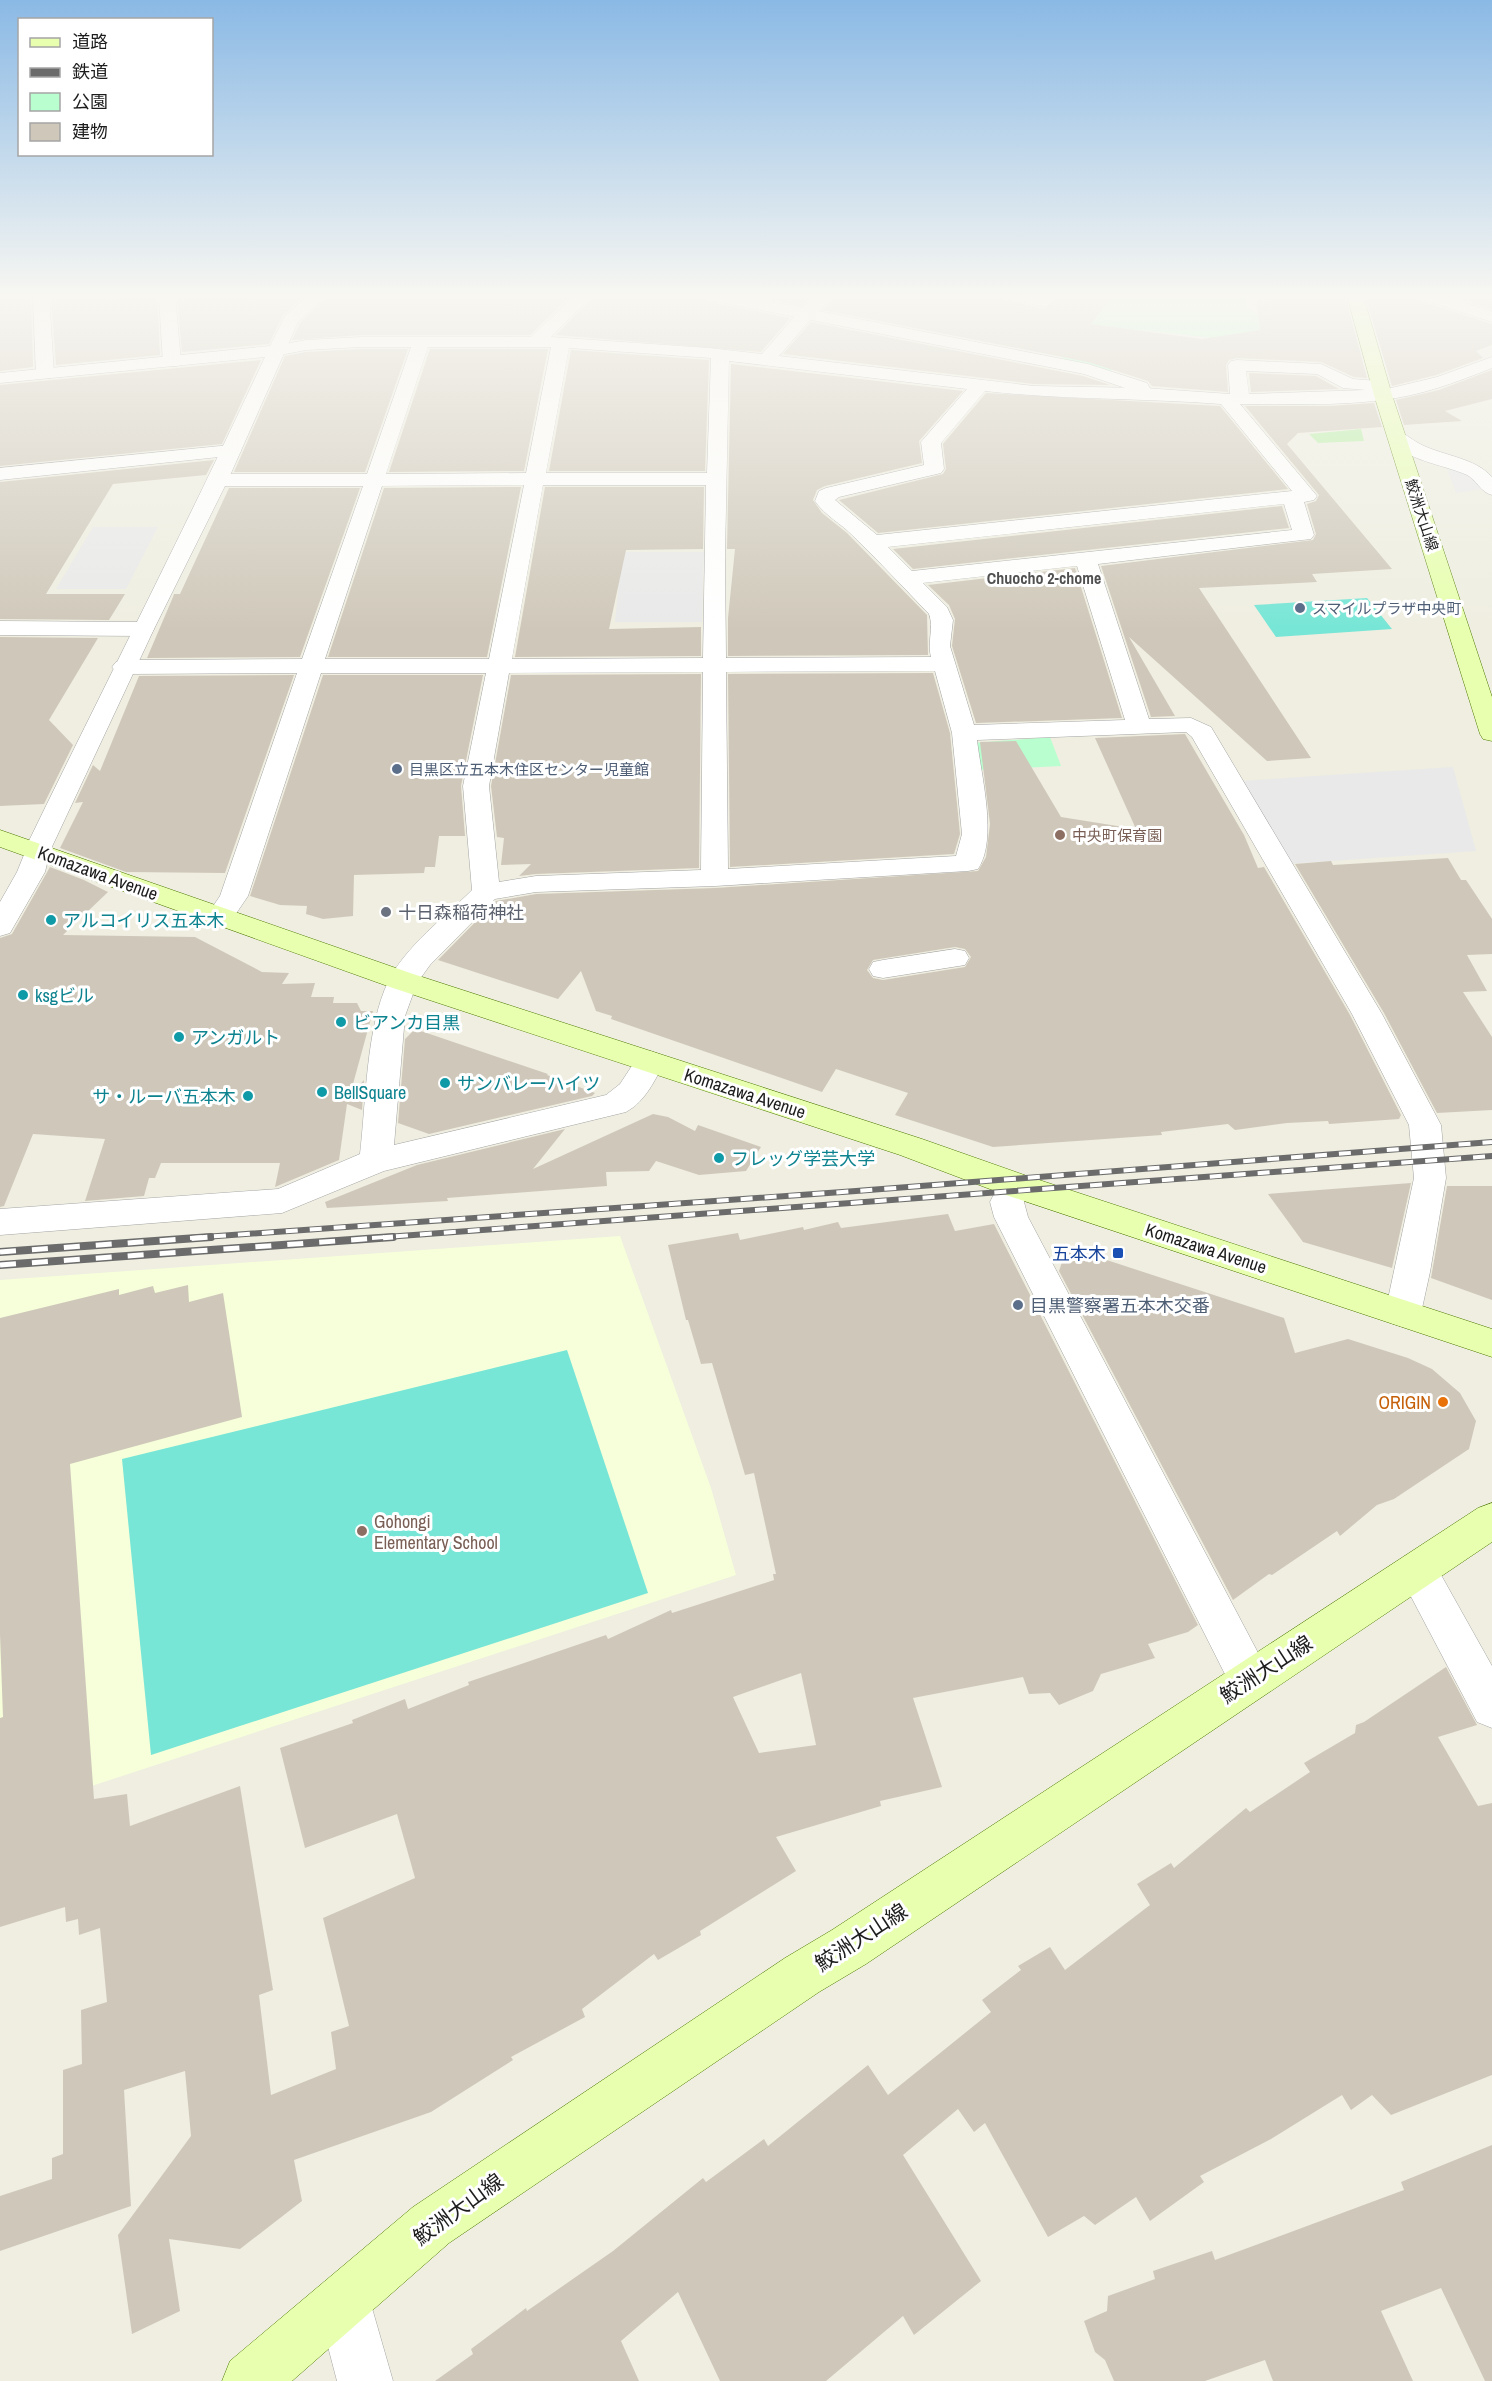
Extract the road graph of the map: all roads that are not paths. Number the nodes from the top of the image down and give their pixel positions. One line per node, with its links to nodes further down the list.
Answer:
1 (251, 406): 9 (street)
2 (399, 406): 13 (street)
3 (549, 406): 14 (street)
4 (718, 406): 11 (street)
5 (962, 406): 17 (street)
6 (1238, 406): 16 (street)
7 (1383, 406): 8 (main road, 鮫洲大山線)
8 (1396, 437): 15 (street); 29 (main road, 鮫洲大山線)
9 (231, 451): 10 (street); 12 (street)
10 (0, 474)
11 (715, 479): 14 (street); 23 (street)
12 (218, 480): 13 (street); 21 (street)
13 (373, 480): 14 (street); 24 (street)
14 (536, 480): 25 (street)
15 (1492, 489)
16 (1292, 497): 17 (street); 18 (street)
17 (872, 542): 19 (street)
18 (1086, 560): 19 (street); 27 (street)
19 (908, 578): 22 (street)
20 (0, 628): 21 (street)
21 (143, 628): 26 (street)
22 (944, 664): 23 (street); 28 (street)
23 (714, 665): 25 (street); 32 (street)
24 (311, 666): 25 (street); 26 (street); 34 (street)
25 (501, 666): 33 (street)
26 (124, 668): 31 (street)
27 (1139, 726): 28 (street); 43 (street)
28 (964, 733): 32 (street)
29 (1492, 734)
30 (0, 838): 31 (main road, Komazawa Avenue)
31 (38, 851): 34 (main road, Komazawa Avenue); 35 (street)
32 (715, 878): 33 (street)
33 (486, 892): 38 (street)
34 (219, 918): 38 (main road, Komazawa Avenue)
35 (0, 927)
36 (955, 958): 37 (street)
37 (883, 969)
38 (403, 981): 39 (main road, Komazawa Avenue); 40 (street)
39 (650, 1062): 40 (street); 41 (main road, Komazawa Avenue)
40 (376, 1161): 42 (street)
41 (1016, 1185): 43 (main road, Komazawa Avenue); 47 (street)
42 (0, 1222)
43 (1403, 1313): 44 (main road, Komazawa Avenue)
44 (1492, 1343)
45 (1492, 1520): 46 (main road, 鮫洲大山線)
46 (1417, 1570): 47 (main road, 鮫洲大山線); 48 (street)
47 (1250, 1680): 49 (main road, 鮫洲大山線)
48 (1492, 1708)
49 (343, 2301): 50 (main road, 鮫洲大山線); 51 (street)
50 (250, 2381)
51 (365, 2381)

